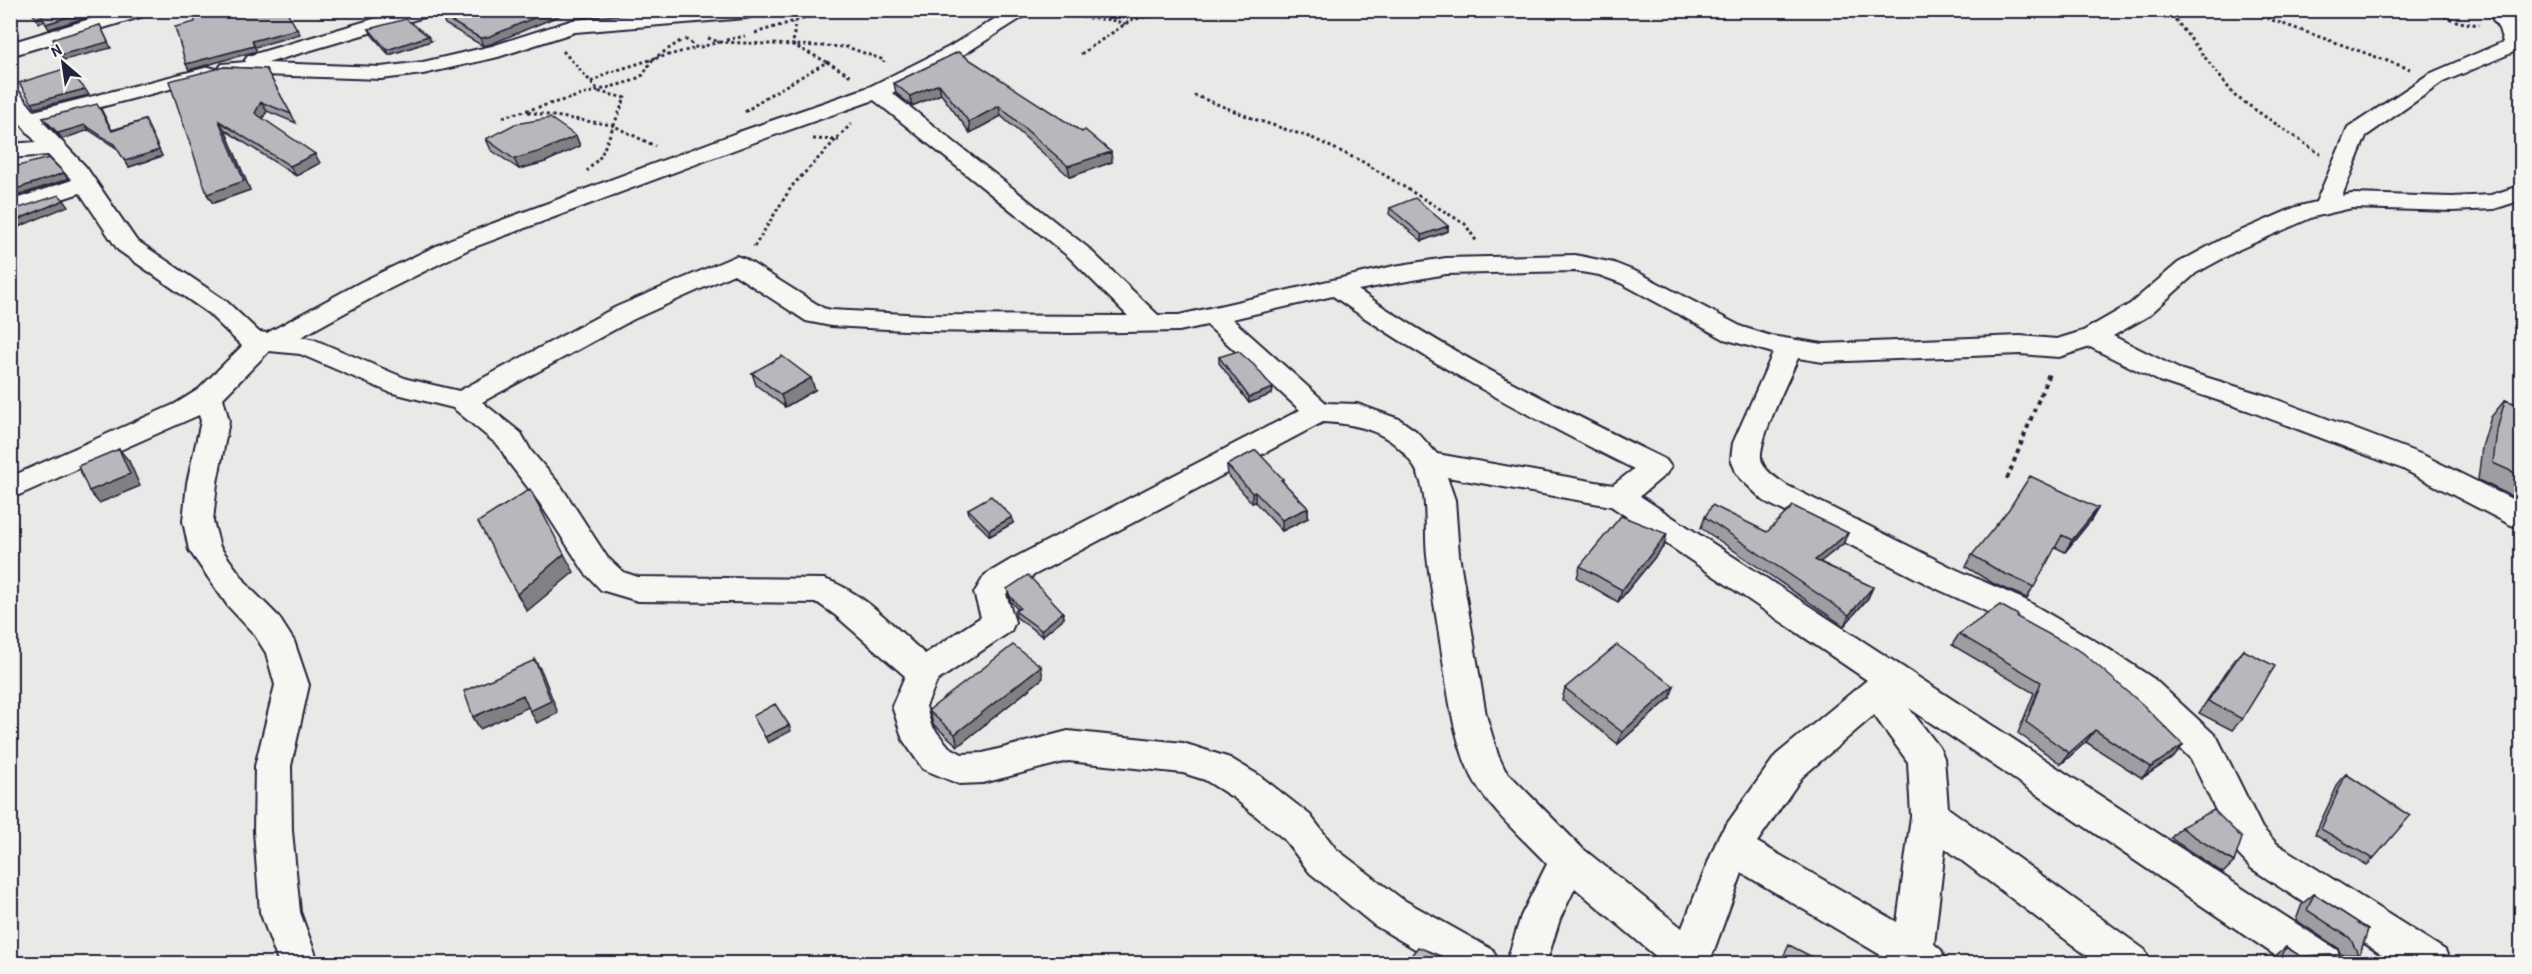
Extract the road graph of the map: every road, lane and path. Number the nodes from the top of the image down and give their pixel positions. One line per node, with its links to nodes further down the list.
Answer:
1 (142, 10): 16 (street)
2 (427, 10): 20 (street)
3 (1192, 10): 10 (path)
4 (2168, 10): 35 (path)
5 (2244, 10): 21 (path)
6 (2498, 10): 21 (street)
7 (1023, 11): 13 (path); 24 (street)
8 (746, 12): 9 (path); 11 (street)
9 (817, 12): 12 (path)
10 (1153, 13): 13 (path)
11 (714, 14): 19 (path); 20 (street)
12 (795, 22): 14 (path); 14 (path)
13 (1125, 24): 18 (path)
14 (793, 45): 24 (path); 29 (path)
15 (697, 48): 19 (path)
16 (10, 50)
17 (563, 51): 22 (path)
18 (1081, 54)
19 (653, 59): 22 (path); 23 (path)
20 (229, 68): 30 (street)
21 (2436, 78): 35 (street)
22 (591, 82): 23 (path)
23 (600, 92): 27 (path); 31 (path)
24 (877, 92): 41 (path); 45 (street); 47 (street)
25 (1194, 95): 42 (path)
26 (10, 96): 30 (street)
27 (524, 111): 28 (path); 31 (path)
28 (503, 117)
29 (738, 117)
30 (28, 119): 33 (street)
31 (612, 125): 32 (path); 36 (path)
32 (655, 146)
33 (54, 148): 34 (street); 37 (street)
34 (10, 151)
35 (2341, 168): 39 (street)
36 (586, 172)
37 (85, 183): 40 (street); 47 (street)
38 (2522, 192): 39 (street)
39 (2326, 207): 46 (street)
40 (10, 209)
41 (736, 264): 45 (street); 51 (street)
42 (1492, 264): 43 (street); 48 (street)
43 (1337, 287): 44 (street); 56 (street)
44 (1213, 316): 45 (street); 52 (street)
45 (1152, 324)
46 (2092, 337): 49 (street); 57 (street)
47 (268, 342): 50 (street); 51 (street)
48 (1789, 348): 49 (street); 70 (street)
49 (2059, 348): 54 (path)
50 (209, 396): 55 (street); 65 (street)
51 (462, 400): 58 (street)
52 (1319, 412): 53 (street); 58 (street)
53 (1428, 464): 56 (street); 62 (street)
54 (2007, 479)
55 (10, 489)
56 (1619, 497): 59 (street)
57 (2522, 517)
58 (924, 672): 66 (street)
59 (1885, 686): 60 (street); 61 (street); 69 (street)
60 (1930, 816): 63 (street); 68 (street)
61 (1732, 847): 63 (street); 64 (street)
62 (1569, 860): 64 (street); 67 (street)
63 (1920, 958)
64 (1689, 961)
65 (299, 963)
66 (1479, 963)
67 (1526, 963)
68 (2131, 963)
69 (2323, 963)
70 (2431, 963)

